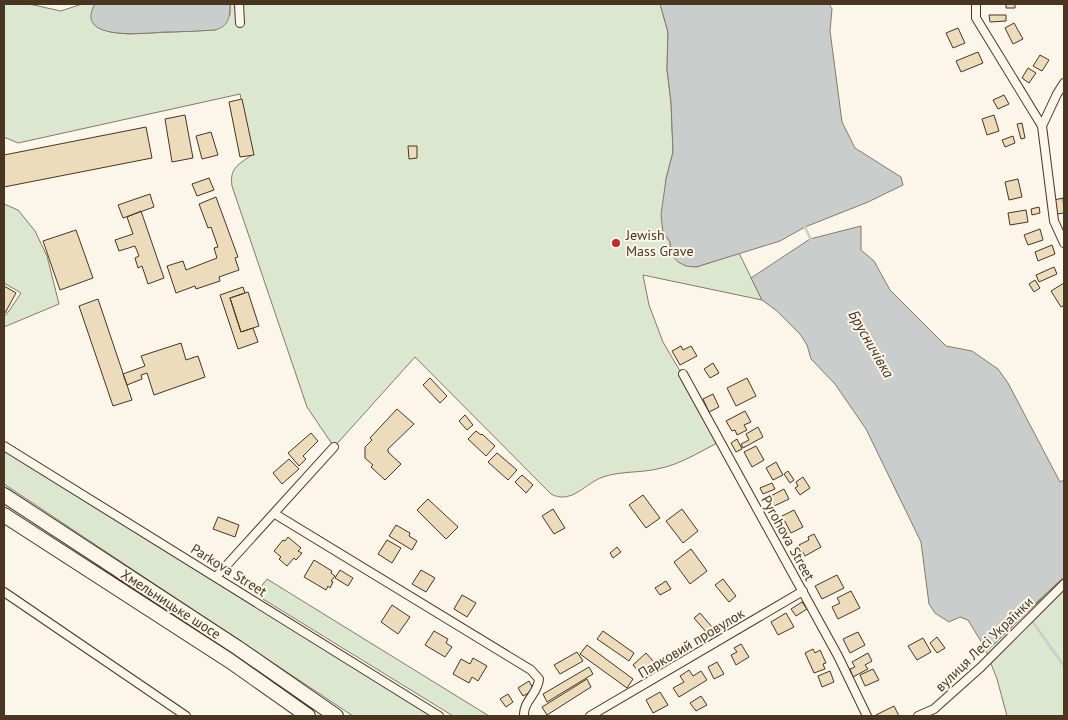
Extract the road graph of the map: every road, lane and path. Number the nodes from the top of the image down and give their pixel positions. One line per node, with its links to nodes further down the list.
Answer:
1 (239, 4): 3 (street)
2 (976, 4): 5 (street)
3 (240, 23)
4 (1064, 83): 5 (street)
5 (1042, 126): 6 (street)
6 (1064, 242)
7 (683, 374): 15 (street, Pyrohova Street)
8 (4, 446): 13 (street, Parkova Street)
9 (334, 448): 11 (street)
10 (4, 495): 19 (highway, Хмельницьке шосе)
11 (275, 514): 13 (street); 21 (street)
12 (4, 515): 18 (highway, Хмельницьке шосе)
13 (216, 577): 20 (street, Parkova Street)
14 (1064, 584): 24 (street, вулиця Лесі Українки)
15 (803, 591): 22 (street, Парковий провулок); 23 (street, Pyrohova Street)
16 (4, 592): 17 (street)
17 (186, 716)
18 (308, 716)
19 (336, 716)
20 (439, 716)
21 (524, 716)
22 (590, 716)
23 (867, 716)
24 (918, 716)

